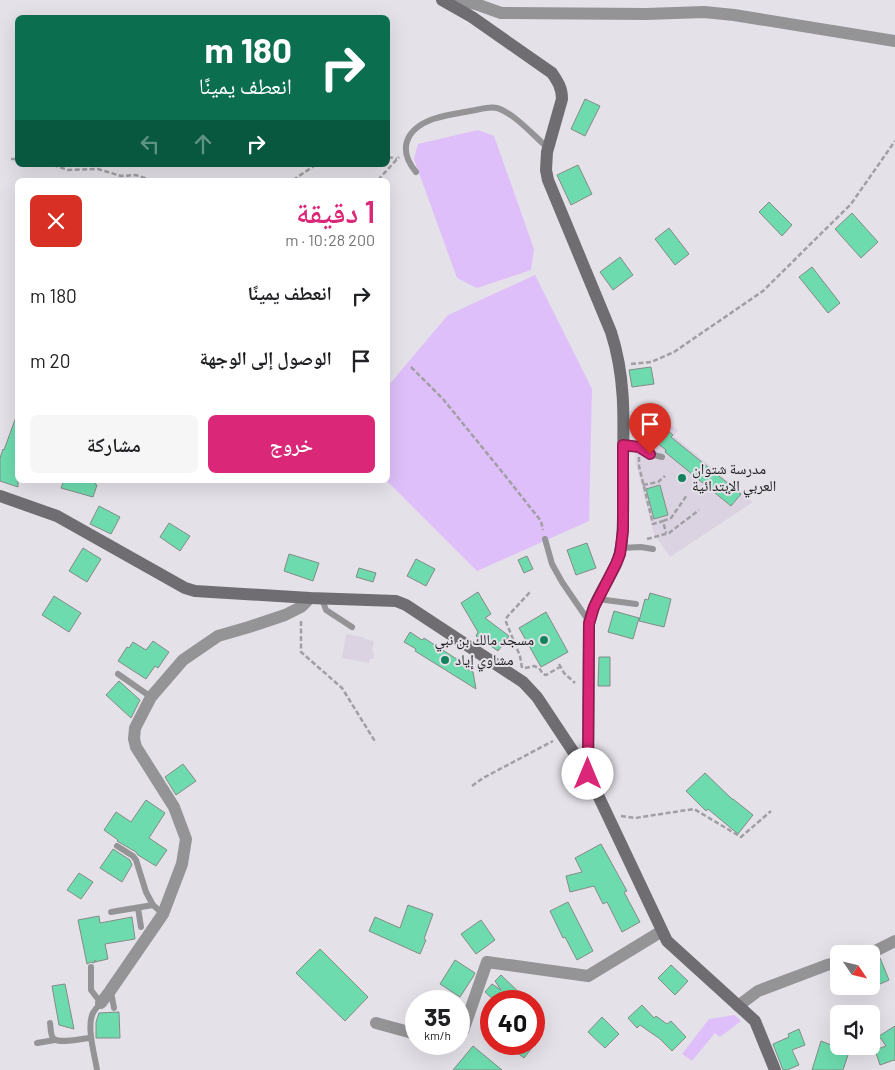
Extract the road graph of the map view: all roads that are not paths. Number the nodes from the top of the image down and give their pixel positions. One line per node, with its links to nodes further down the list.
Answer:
1 (442, 0): 4 (street)
2 (456, 0): 3 (street)
3 (895, 41)
4 (548, 148): 5 (lane); 6 (street)
5 (416, 172)
6 (623, 445): 7 (lane); 10 (street)
7 (662, 457)
8 (0, 496): 13 (street)
9 (545, 539): 15 (lane)
10 (621, 548): 11 (lane); 12 (street)
11 (653, 549)
12 (598, 598): 14 (lane); 15 (street)
13 (311, 601): 16 (lane); 18 (street); 19 (street)
14 (636, 604)
15 (589, 621): 19 (street)
16 (352, 627)
17 (118, 674): 18 (lane)
18 (151, 696): 24 (street)
19 (588, 774): 26 (street)
20 (117, 846): 21 (lane)
21 (153, 906): 22 (lane); 24 (lane)
22 (138, 908): 23 (lane); 25 (lane)
23 (112, 912)
24 (163, 914): 33 (street)
25 (141, 927)
26 (662, 931): 35 (street); 37 (street)
27 (895, 941): 28 (street)
28 (880, 948)
29 (895, 949): 30 (street)
30 (880, 950)
31 (830, 964): 35 (street)
32 (91, 967): 34 (lane)
33 (110, 991): 34 (street); 36 (lane)
34 (101, 1003): 41 (lane)
35 (738, 1006): 45 (street)
36 (114, 1008)
37 (470, 1011)
38 (376, 1023): 40 (street)
39 (50, 1024): 42 (lane)
40 (405, 1031)
41 (91, 1038): 42 (lane); 44 (lane)
42 (56, 1040): 43 (lane)
43 (36, 1043)
44 (97, 1070)
45 (775, 1070)

